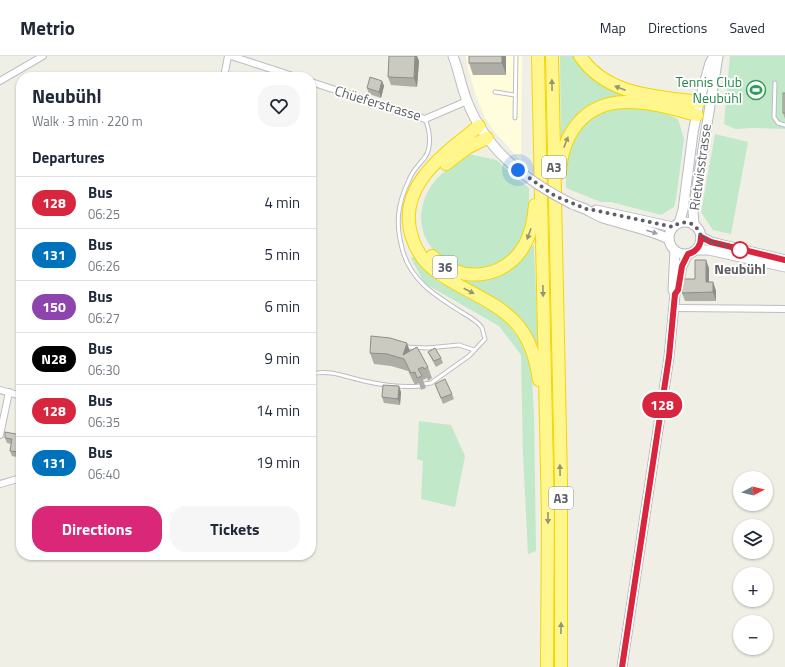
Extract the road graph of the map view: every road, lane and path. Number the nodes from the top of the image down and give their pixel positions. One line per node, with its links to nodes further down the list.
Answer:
1 (43, 56): 14 (street)
2 (228, 56): 12 (street)
3 (231, 56): 13 (street)
4 (453, 56): 11 (main road)
5 (516, 56): 18 (lane)
6 (538, 56): 27 (highway, A3)
7 (552, 56): 38 (highway, A3, one-way to 7)
8 (580, 56): 20 (highway, one-way to 8)
9 (714, 56): 20 (main road, Rietwisstrasse)
10 (718, 56): 20 (main road, Rietwisstrasse)
11 (457, 61): 19 (main road)
12 (225, 72)
13 (281, 72)
14 (0, 81)
15 (774, 83): 24 (lane)
16 (316, 84): 23 (street, Chüeferstrasse)
17 (495, 92): 18 (lane)
18 (515, 94): 22 (lane)
19 (467, 102): 23 (street, Chüeferstrasse); 25 (main road)
20 (704, 106): 21 (main road, Rietwisstrasse); 30 (main road, Rietwisstrasse)
21 (697, 115): 29 (main road, Rietwisstrasse); 38 (highway, one-way to 21)
22 (515, 118)
23 (425, 119): 43 (lane)
24 (785, 125)
25 (479, 126): 26 (main road); 50 (highway, one-way to 50)
26 (487, 138): 27 (highway, 36, one-way to 26); 28 (main road, bridge)
27 (540, 168): 50 (highway, A3, one-way to 50)
28 (589, 210): 29 (main road); 32 (main road, one-way to 32)
29 (676, 225): 30 (main road); 32 (main road)
30 (694, 225): 31 (main road)
31 (701, 237): 33 (main road); 36 (main road)
32 (669, 239): 34 (main road)
33 (696, 250): 35 (main road); 37 (main road)
34 (675, 251): 35 (main road); 39 (main road)
35 (688, 254): 39 (main road)
36 (785, 260)
37 (785, 267)
38 (557, 278): 55 (highway, A3, one-way to 38)
39 (675, 294): 40 (main road)
40 (674, 308): 41 (street); 56 (main road)
41 (785, 309)
42 (400, 346): 43 (lane)
43 (474, 350): 45 (lane)
44 (316, 373): 46 (lane)
45 (424, 384)
46 (420, 386)
47 (0, 390): 48 (street)
48 (8, 392): 49 (street); 51 (street)
49 (16, 394)
50 (546, 423): 54 (highway, A3, one-way to 54)
51 (0, 435)
52 (16, 479): 53 (street)
53 (0, 484)
54 (547, 667)
55 (561, 667)
56 (622, 667)

